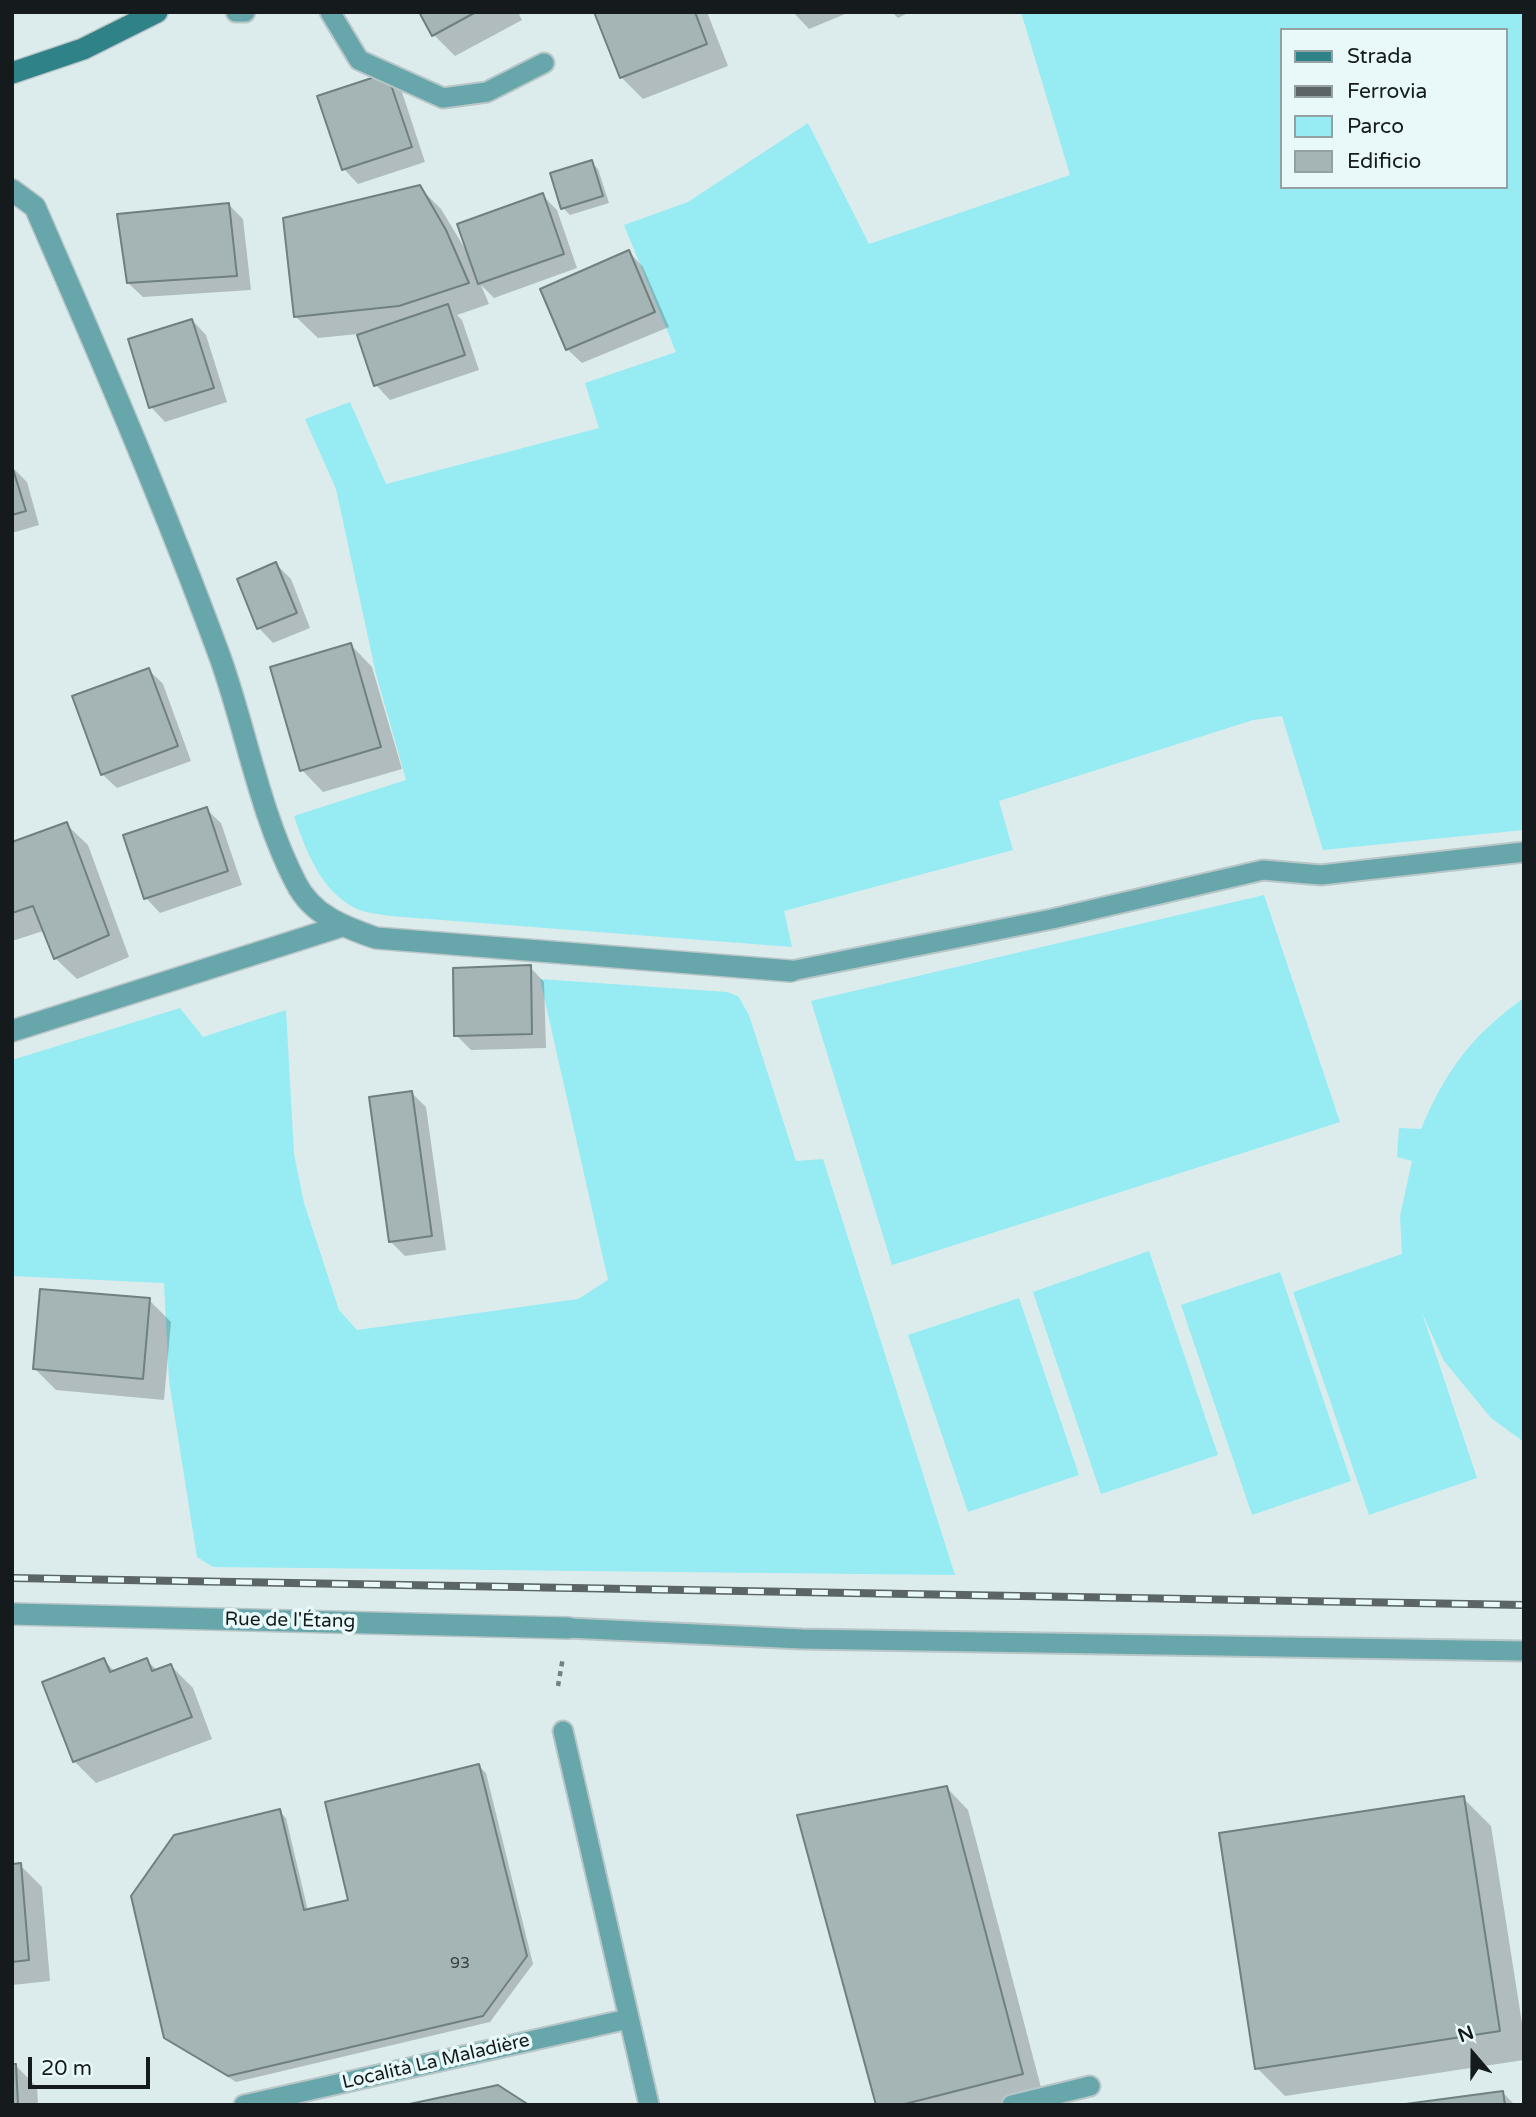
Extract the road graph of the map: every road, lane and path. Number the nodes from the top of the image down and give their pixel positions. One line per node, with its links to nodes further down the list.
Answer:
1 (157, 12): 6 (street)
2 (236, 12): 3 (lane)
3 (245, 12)
4 (330, 12): 5 (lane)
5 (544, 63)
6 (12, 73)
7 (12, 190): 9 (street)
8 (1524, 852): 10 (lane)
9 (342, 926): 10 (street); 11 (street)
10 (791, 971)
11 (12, 1031)
12 (12, 1614): 13 (street, Rue de l'Étang)
13 (568, 1629): 14 (lane)
14 (1524, 1651)
15 (563, 1731): 16 (lane)
16 (628, 2019): 18 (lane, Località La Maladière); 19 (lane)
17 (1090, 2086): 20 (lane)
18 (244, 2105)
19 (649, 2105)
20 (1012, 2105)

